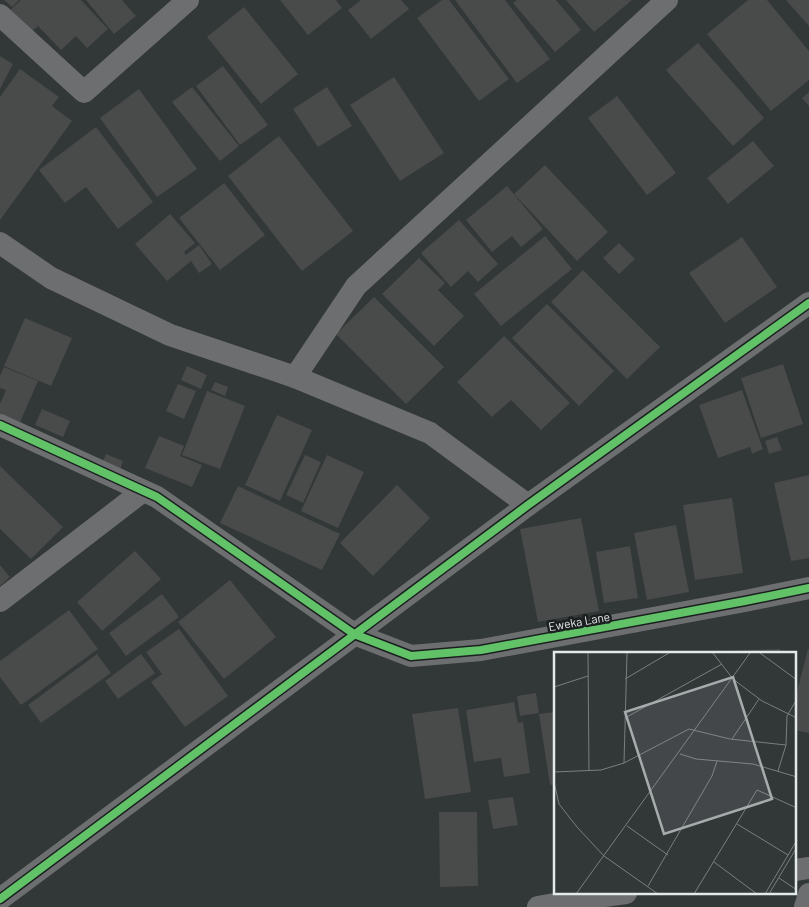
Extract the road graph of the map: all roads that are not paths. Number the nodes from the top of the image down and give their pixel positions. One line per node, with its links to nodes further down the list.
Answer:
1 (188, 0): 3 (street)
2 (667, 0): 6 (street)
3 (0, 15)
4 (0, 243): 6 (street)
5 (809, 303): 9 (street)
6 (295, 376): 9 (street)
7 (0, 425): 8 (street, Eweka Lane)
8 (143, 491): 11 (street); 12 (street, Eweka Lane)
9 (528, 505): 12 (street)
10 (809, 588): 12 (street, Eweka Lane)
11 (0, 602)
12 (354, 634): 17 (street)
13 (809, 868): 14 (street)
14 (796, 870)
15 (619, 894): 18 (street)
16 (809, 894): 19 (street)
17 (2, 900)
18 (538, 907)
19 (805, 907)

